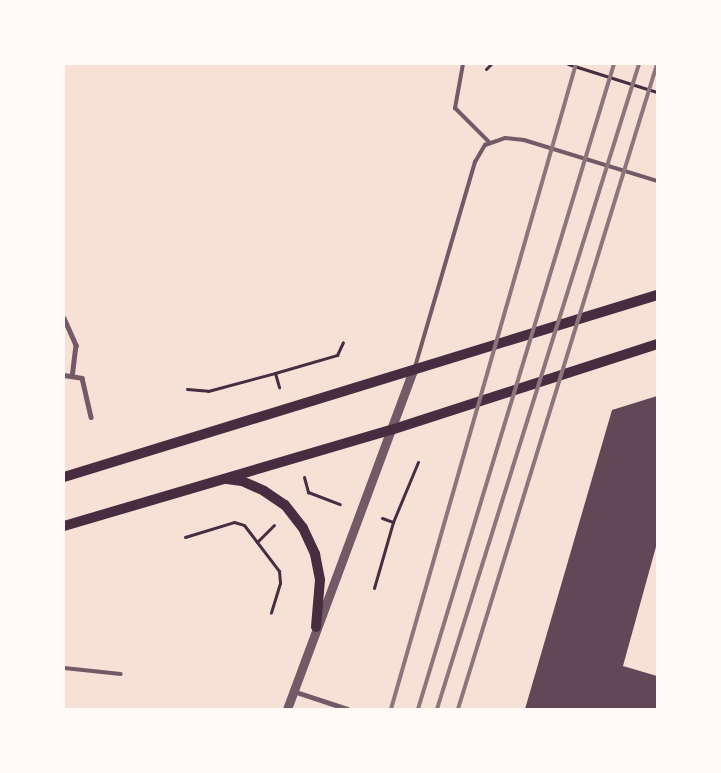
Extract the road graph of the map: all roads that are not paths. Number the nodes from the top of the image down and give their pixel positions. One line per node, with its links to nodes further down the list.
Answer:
1 (463, 64): 2 (lane)
2 (489, 142): 3 (lane); 7 (lane)
3 (657, 181)
4 (657, 295): 7 (main road)
5 (64, 318): 9 (street)
6 (657, 344): 11 (main road)
7 (413, 371): 11 (street); 12 (main road)
8 (64, 375): 9 (street)
9 (72, 376): 10 (street)
10 (91, 417)
11 (392, 430): 13 (main road); 15 (street)
12 (64, 477)
13 (222, 478): 14 (main road); 15 (main road)
14 (64, 526)
15 (316, 627): 18 (street)
16 (64, 668): 17 (lane)
17 (121, 674)
18 (293, 691): 19 (street); 20 (street)
19 (287, 709)
20 (346, 709)

